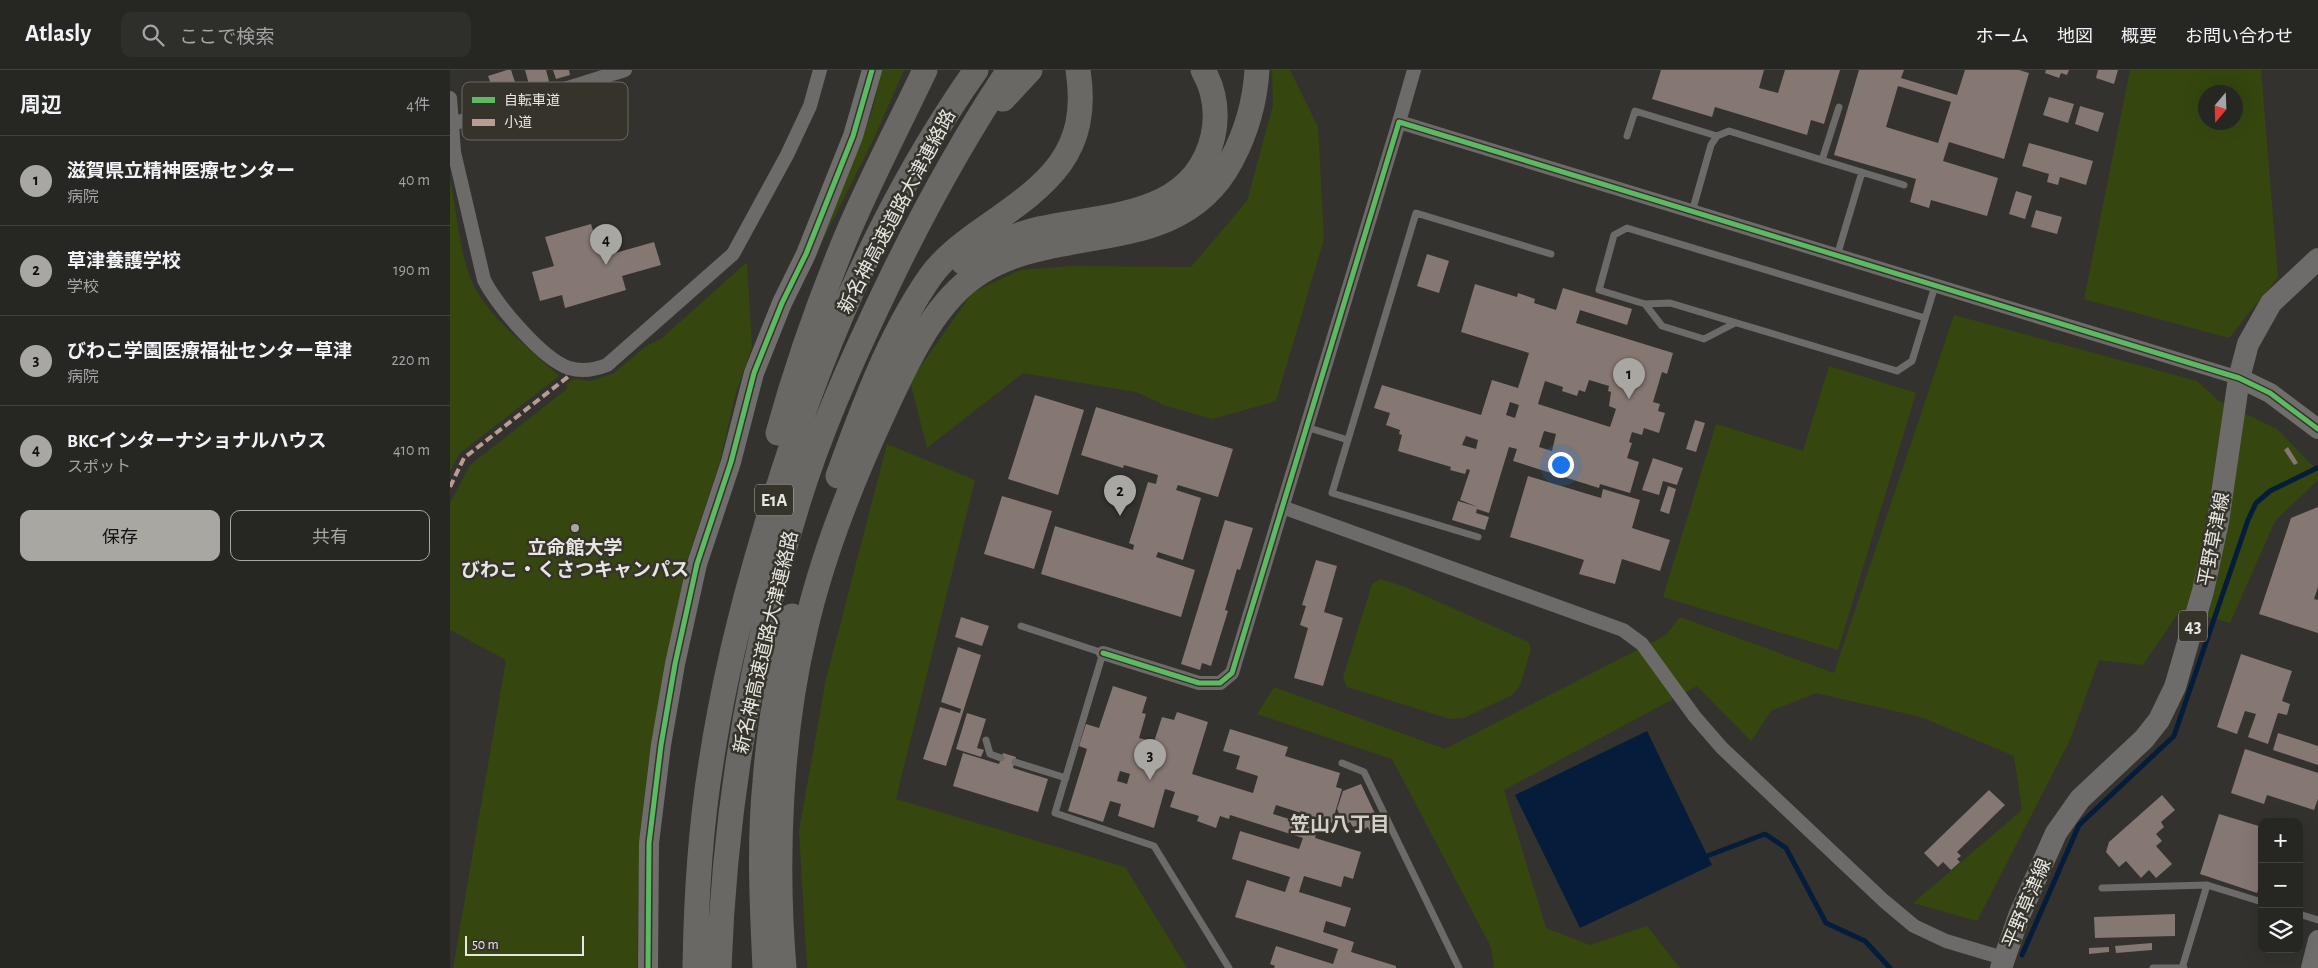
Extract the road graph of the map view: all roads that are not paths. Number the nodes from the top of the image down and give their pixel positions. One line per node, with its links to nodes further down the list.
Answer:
1 (625, 70): 12 (street)
2 (820, 70): 17 (street)
3 (872, 70): 55 (street)
4 (925, 70): 39 (highway)
5 (976, 70): 39 (highway, 新名神高速道路大津連絡路 / E1A)
6 (1009, 70): 23 (highway, 新名神高速道路大津連絡路 / E1A)
7 (1030, 70): 23 (highway)
8 (1078, 70): 32 (highway)
9 (1203, 70): 32 (highway)
10 (1414, 70): 16 (street)
11 (1256, 74): 60 (highway)
12 (587, 82)
13 (450, 98): 17 (street)
14 (1839, 107): 20 (lane)
15 (462, 121): 17 (street)
16 (1399, 122): 24 (street); 34 (street)
17 (452, 124)
18 (1627, 136): 19 (lane)
19 (1717, 136): 20 (lane); 24 (lane)
20 (1822, 160): 21 (lane)
21 (1862, 172): 22 (lane); 26 (lane)
22 (1904, 185)
23 (935, 191): 50 (highway, 新名神高速道路大津連絡路 / E1A)
24 (1692, 212): 26 (street)
25 (1551, 254): 36 (lane)
26 (1837, 256): 28 (street)
27 (2318, 259): 33 (main road, 平野草津線 / 43)
28 (1935, 286): 30 (lane); 33 (street)
29 (1645, 304): 30 (lane); 31 (lane); 31 (lane)
30 (1925, 318): 31 (lane)
31 (1735, 324)
32 (896, 336): 59 (highway)
33 (2239, 378): 35 (street); 54 (main road, 平野草津線 / 43)
34 (1306, 427): 36 (lane); 37 (street)
35 (2318, 429)
36 (1348, 440): 38 (lane)
37 (1282, 507): 41 (street); 54 (street)
38 (1478, 537)
39 (737, 626): 56 (highway, 新名神高速道路大津連絡路 / E1A)
40 (1021, 626): 41 (lane)
41 (1103, 653): 46 (lane)
42 (986, 740): 43 (lane)
43 (1001, 758)
44 (1014, 762): 46 (lane)
45 (1342, 763): 62 (lane)
46 (1066, 778): 61 (lane)
47 (2207, 885): 48 (lane); 49 (lane); 64 (lane)
48 (2102, 888)
49 (2258, 901)
50 (724, 903): 57 (highway); 58 (highway)
51 (2303, 915): 52 (lane)
52 (2318, 920)
53 (2318, 940): 65 (street)
54 (2002, 963)
55 (648, 968)
56 (695, 968)
57 (719, 968)
58 (726, 968)
59 (765, 968)
60 (784, 968)
61 (1229, 968)
62 (1459, 968)
63 (2153, 968): 64 (lane)
64 (2183, 968)
65 (2311, 968)

